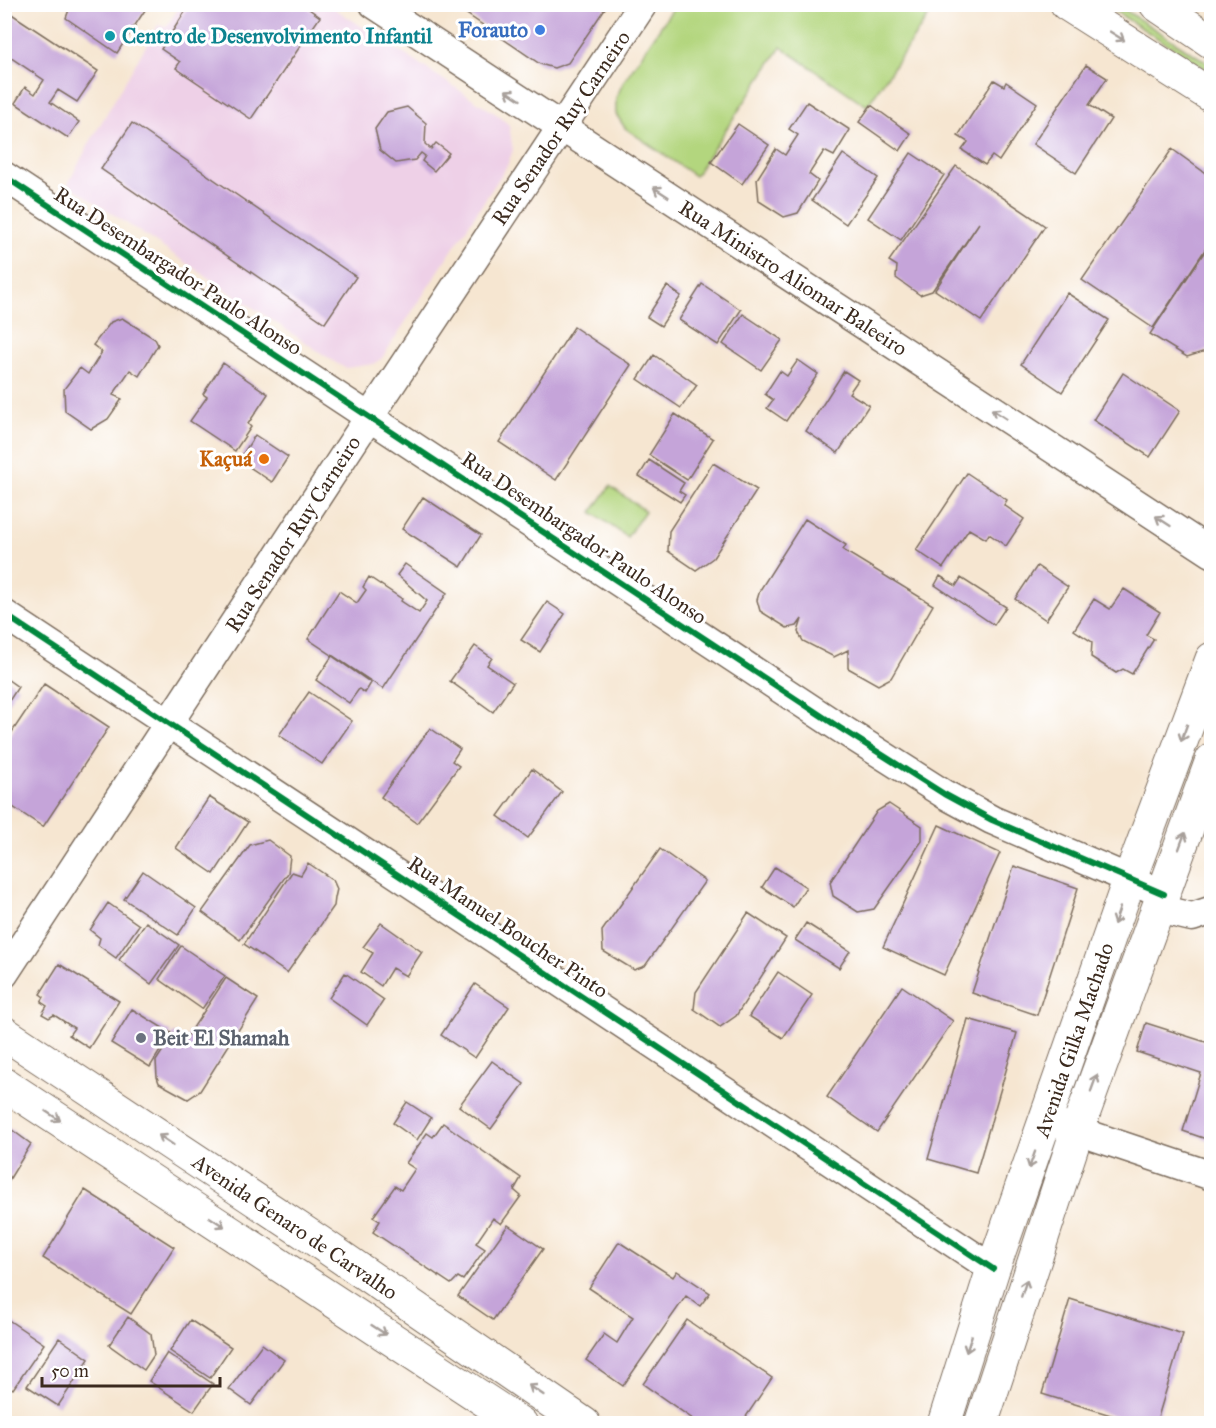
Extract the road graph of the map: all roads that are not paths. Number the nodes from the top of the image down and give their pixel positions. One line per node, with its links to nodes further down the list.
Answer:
1 (374, 4): 7 (street, Rua Ministro Aliomar Baleeiro, one-way to 1)
2 (643, 4): 7 (street, Rua Senador Ruy Carneiro)
3 (1067, 4): 6 (main road, one-way to 6)
4 (1156, 4): 5 (main road)
5 (1212, 42)
6 (1212, 96)
7 (562, 127): 9 (street, Rua Senador Ruy Carneiro); 10 (street, Rua Ministro Aliomar Baleeiro, one-way to 7)
8 (4, 176): 9 (street, Rua Desembargador Paulo Alonso)
9 (370, 416): 13 (street, Rua Senador Ruy Carneiro); 15 (street, Rua Desembargador Paulo Alonso)
10 (1212, 553)
11 (4, 614): 13 (street, Rua Manuel Boucher Pinto)
12 (1212, 658): 15 (main road, Avenida Gilka Machado, one-way to 15)
13 (170, 723): 18 (street, Rua Senador Ruy Carneiro); 25 (street, Rua Manuel Boucher Pinto)
14 (1212, 760): 16 (main road, Avenida Gilka Machado, one-way to 14)
15 (1130, 878): 16 (street, Rua Desembargador Paulo Alonso); 21 (main road, Avenida Gilka Machado, one-way to 21)
16 (1163, 897): 17 (street, Rua Desembargador Paulo Alonso); 22 (main road, Avenida Gilka Machado, one-way to 16)
17 (1211, 911)
18 (4, 974)
19 (4, 1033): 24 (main road, Avenida Genaro de Carvalho, one-way to 19)
20 (4, 1084): 26 (main road, Avenida Genaro de Carvalho, one-way to 26)
21 (1046, 1121): 22 (street); 25 (main road, Avenida Gilka Machado, one-way to 25)
22 (1077, 1131): 23 (street); 27 (main road, Avenida Gilka Machado, one-way to 22)
23 (1212, 1176)
24 (323, 1244): 26 (main road); 29 (main road, Avenida Genaro de Carvalho, one-way to 24)
25 (993, 1269): 27 (main road, Avenida Gilka Machado, one-way to 27)
26 (302, 1279): 28 (main road, Avenida Genaro de Carvalho, one-way to 28)
27 (962, 1421)
28 (521, 1424)
29 (584, 1424)

